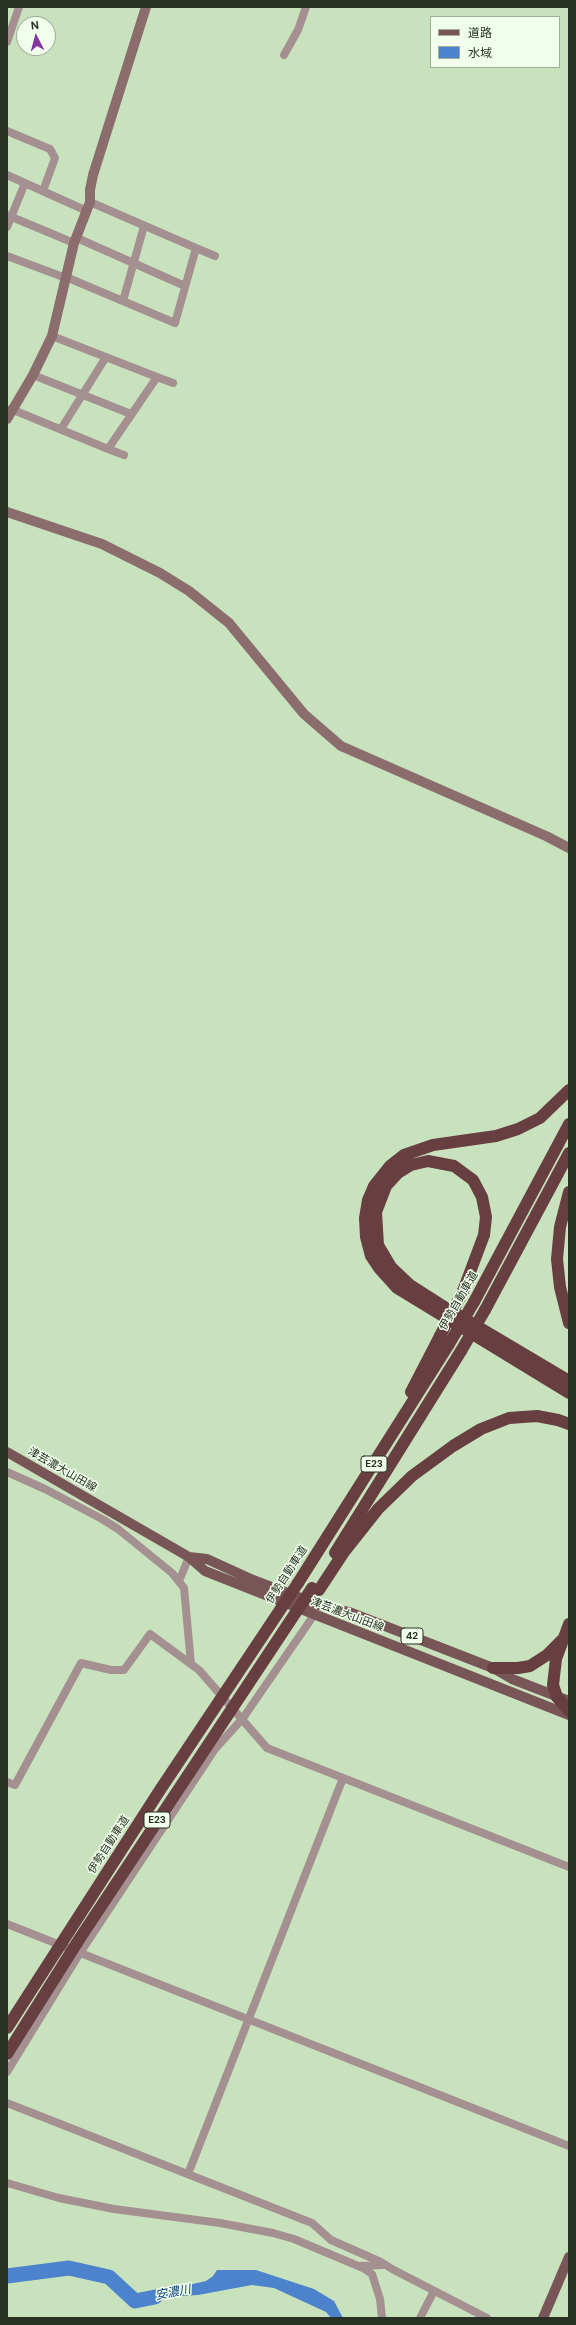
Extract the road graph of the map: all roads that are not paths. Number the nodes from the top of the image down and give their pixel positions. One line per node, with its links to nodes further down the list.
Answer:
1 (19, 7): 4 (street)
2 (146, 7): 10 (street)
3 (306, 7): 5 (street)
4 (7, 42)
5 (284, 55)
6 (7, 131): 9 (street)
7 (7, 175): 8 (street)
8 (25, 183): 9 (street); 11 (street)
9 (43, 191): 10 (street)
10 (89, 207): 12 (street); 14 (street)
11 (9, 216): 13 (street); 14 (street)
12 (144, 226): 15 (street); 18 (street)
13 (7, 228)
14 (76, 241): 18 (street); 19 (street)
15 (196, 248): 17 (street); 20 (street)
16 (7, 256): 19 (street)
17 (215, 256)
18 (134, 263): 20 (street); 21 (street)
19 (66, 277): 21 (street); 22 (street)
20 (185, 286): 21 (street)
21 (123, 301)
22 (52, 336): 23 (street); 24 (street)
23 (106, 357): 25 (street); 27 (street)
24 (34, 375): 27 (street); 28 (street)
25 (157, 377): 26 (street); 29 (street)
26 (173, 383)
27 (82, 395): 29 (street); 30 (street)
28 (9, 414): 30 (street)
29 (131, 414): 31 (street)
30 (60, 429): 31 (street)
31 (108, 449): 32 (street)
32 (124, 455)
33 (7, 512): 34 (street)
34 (569, 848)
35 (569, 1090): 41 (highway)
36 (569, 1124): 44 (highway, 伊勢自動車道 / E23, bridge)
37 (569, 1153): 50 (highway, E23, bridge)
38 (569, 1192): 39 (highway)
39 (569, 1323)
40 (569, 1381): 44 (highway, bridge)
41 (569, 1393)
42 (569, 1424): 50 (highway)
43 (7, 1452): 46 (main road, 津芸濃大山田線 / 42)
44 (372, 1467): 67 (highway, 伊勢自動車道 / E23, bridge)
45 (7, 1472): 47 (street)
46 (52, 1478): 47 (street); 48 (main road, 津芸濃大山田線 / 42)
47 (45, 1489): 49 (street)
48 (189, 1557): 49 (street); 51 (main road, 津芸濃大山田線 / 42); 55 (main road, 津芸濃大山田線 / 42)
49 (179, 1581): 54 (street)
50 (316, 1589): 68 (highway, E23, bridge)
51 (314, 1615): 59 (main road, 津芸濃大山田線 / 42); 60 (street)
52 (569, 1624): 53 (highway)
53 (563, 1638): 55 (highway); 56 (highway)
54 (191, 1664): 60 (street); 62 (street)
55 (493, 1668): 56 (main road, 津芸濃大山田線 / 42)
56 (557, 1696): 57 (main road, 津芸濃大山田線 / 42); 58 (highway)
57 (569, 1701)
58 (569, 1711)
59 (569, 1715)
60 (243, 1718): 61 (street); 65 (street)
61 (343, 1778): 63 (street); 66 (street)
62 (7, 1782)
63 (569, 1867)
64 (7, 1924): 65 (street)
65 (80, 1953): 66 (street); 69 (street)
66 (248, 2020): 71 (street); 72 (street)
67 (7, 2028)
68 (7, 2054)
69 (7, 2072)
70 (7, 2103): 72 (street)
71 (569, 2146)
72 (188, 2174): 75 (street)
73 (7, 2183): 76 (street)
74 (569, 2257): 81 (main road)
75 (385, 2265): 76 (street); 77 (street)
76 (357, 2266): 78 (street)
77 (434, 2291): 79 (street); 80 (street)
78 (382, 2318)
79 (420, 2318)
80 (487, 2318)
81 (543, 2318)

